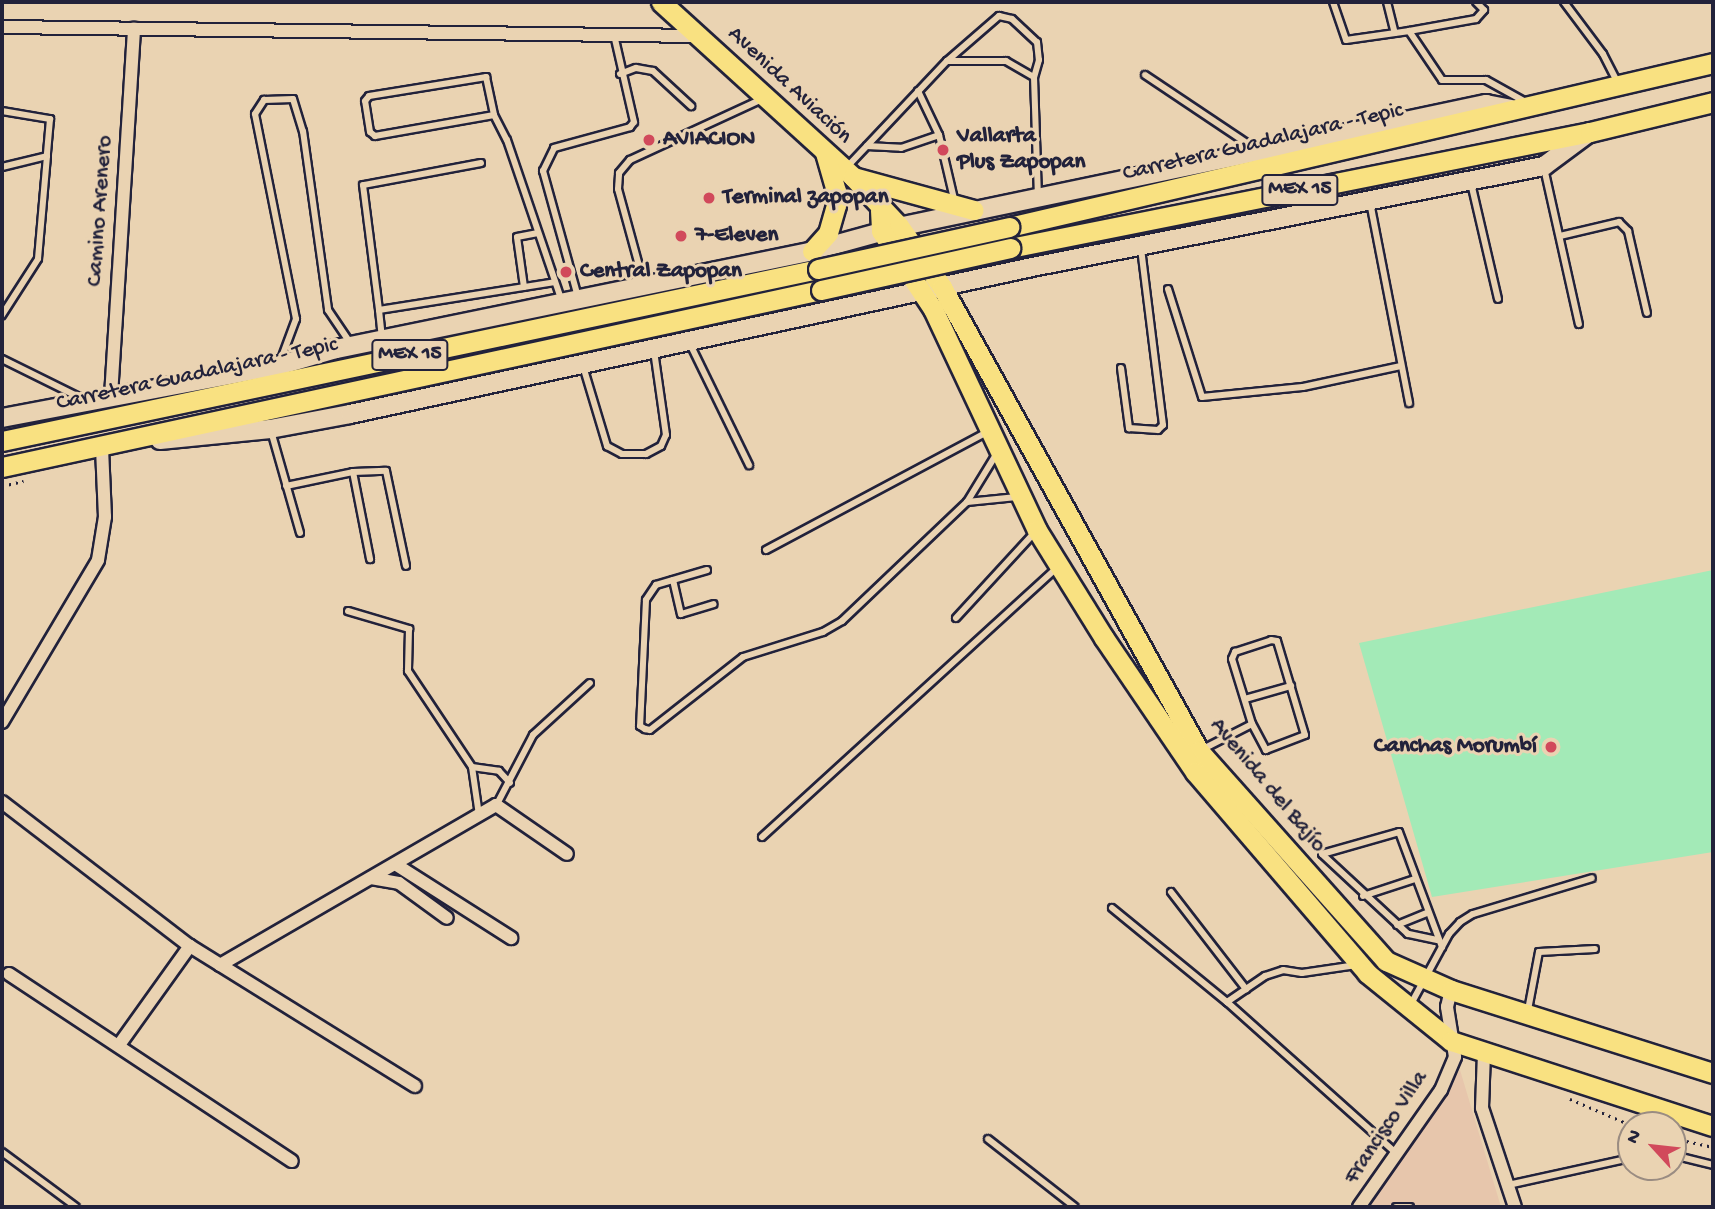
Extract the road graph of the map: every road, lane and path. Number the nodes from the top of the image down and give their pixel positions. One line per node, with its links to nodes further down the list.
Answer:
1 (662, 2): 11 (main road, Avenida Aviación)
2 (1333, 2): 9 (lane)
3 (1387, 2): 9 (lane)
4 (1476, 2): 8 (lane)
5 (1564, 2): 17 (lane)
6 (2, 27): 7 (street)
7 (134, 29): 10 (street); 66 (street, Camino Arenero)
8 (1409, 31): 9 (lane); 22 (lane)
9 (1395, 33)
10 (614, 35): 11 (street); 14 (lane)
11 (700, 36): 19 (main road, Avenida Aviación)
12 (947, 61): 16 (lane); 16 (lane); 18 (lane)
13 (1713, 64): 17 (main road, Carretera Guadalajara - Tepic / MEX 15)
14 (620, 74): 21 (lane); 51 (lane)
15 (1145, 75): 28 (lane)
16 (1034, 77): 36 (lane)
17 (1619, 85): 22 (main road, Carretera Guadalajara - Tepic / MEX 15)
18 (918, 91): 26 (lane); 27 (lane)
19 (765, 97): 29 (main road, Avenida Aviación); 46 (lane)
20 (1713, 102): 25 (main road, MEX 15)
21 (691, 106)
22 (1524, 108): 28 (main road); 43 (main road, Carretera Guadalajara - Tepic / MEX 15, bridge)
23 (2, 111): 30 (lane)
24 (494, 116): 24 (lane); 40 (lane)
25 (1590, 132): 32 (main road); 70 (main road, MEX 15, bridge)
26 (939, 135): 27 (lane); 38 (lane)
27 (867, 146): 34 (lane)
28 (1258, 151): 36 (main road)
29 (824, 152): 34 (main road, Avenida Aviación); 43 (main road)
30 (47, 156): 33 (lane); 55 (lane)
31 (481, 163): 52 (lane)
32 (1544, 166): 35 (main road); 41 (lane)
33 (2, 167)
34 (848, 174): 38 (main road); 39 (main road, Avenida Aviación)
35 (1471, 181): 37 (main road); 50 (lane)
36 (1030, 199): 38 (main road); 44 (main road)
37 (1370, 201): 42 (main road); 64 (lane)
38 (965, 209): 39 (main road)
39 (890, 229): 43 (main road); 48 (main road, Avenida Aviación)
40 (537, 233): 45 (lane); 47 (lane)
41 (1560, 236): 54 (lane); 56 (lane)
42 (1141, 246): 44 (main road); 65 (lane)
43 (815, 260): 46 (main road); 53 (main road); 72 (main road, Carretera Guadalajara - Tepic / MEX 15)
44 (1032, 267): 48 (main road)
45 (555, 282): 47 (lane); 51 (lane)
46 (645, 285): 51 (main road)
47 (524, 287): 52 (lane)
48 (932, 289): 53 (main road); 71 (main road, Avenida del Bajío); 97 (main road, Avenida del Bajío)
49 (1168, 289): 64 (lane)
50 (1498, 299)
51 (570, 301): 57 (main road)
52 (379, 310): 57 (lane)
53 (823, 313): 58 (main road)
54 (1647, 313)
55 (2, 316)
56 (1579, 324)
57 (382, 340): 59 (main road)
58 (688, 342): 60 (main road); 75 (lane)
59 (352, 346): 63 (main road); 63 (lane)
60 (654, 349): 62 (main road); 62 (lane)
61 (2, 359): 67 (lane)
62 (583, 364): 70 (main road)
63 (277, 366): 66 (main road)
64 (1401, 366): 68 (lane)
65 (1121, 368)
66 (111, 396): 67 (main road)
67 (86, 401): 69 (main road)
68 (1409, 403)
69 (2, 418)
70 (267, 421): 73 (main road, MEX 15); 78 (lane)
71 (992, 430): 74 (main road, Avenida del Bajío); 83 (lane)
72 (2, 441)
73 (102, 447): 76 (main road, MEX 15); 95 (street)
74 (999, 451): 79 (main road, Avenida del Bajío); 80 (lane)
75 (749, 465)
76 (2, 467)
77 (353, 472): 78 (lane); 84 (lane); 86 (lane)
78 (286, 486): 82 (lane)
79 (1023, 497): 80 (lane); 81 (main road, Avenida del Bajío)
80 (967, 502): 88 (lane)
81 (1037, 530): 85 (main road, Avenida del Bajío); 91 (lane)
82 (300, 533)
83 (766, 550)
84 (370, 559)
85 (1059, 565): 103 (lane); 120 (main road, Avenida del Bajío)
86 (406, 566)
87 (706, 570): 88 (lane)
88 (673, 580): 89 (lane)
89 (714, 604)
90 (348, 611): 98 (lane)
91 (956, 618)
92 (590, 683): 99 (lane)
93 (1290, 686): 94 (lane); 94 (lane); 96 (lane)
94 (1245, 699): 96 (lane)
95 (2, 722)
96 (1252, 724): 97 (lane)
97 (1199, 751): 123 (main road, Avenida del Bajío)
98 (472, 767): 99 (lane); 102 (lane)
99 (510, 783): 101 (lane)
100 (2, 802): 117 (street)
101 (496, 805): 102 (street); 104 (street)
102 (479, 815): 105 (street)
103 (762, 837)
104 (567, 854)
105 (395, 864): 106 (street); 115 (street)
106 (371, 878): 113 (street); 121 (street)
107 (1415, 878): 110 (lane); 110 (lane); 112 (lane)
108 (1592, 878): 118 (lane)
109 (1171, 892): 124 (lane)
110 (1363, 896): 114 (lane)
111 (1112, 908): 126 (lane)
112 (1426, 913): 114 (lane); 116 (lane)
113 (447, 919)
114 (1397, 925): 116 (lane)
115 (511, 938)
116 (1437, 940): 118 (lane)
117 (190, 946): 121 (street); 130 (street)
118 (1442, 947): 123 (lane)
119 (1595, 949): 128 (lane)
120 (1360, 964): 124 (lane); 127 (main road, Avenida del Bajío)
121 (220, 965): 133 (street)
122 (9, 974): 130 (street)
123 (1426, 979): 125 (main road, Avenida del Bajío); 127 (lane)
124 (1246, 989): 126 (lane)
125 (1451, 990): 128 (main road, Avenida del Bajío); 129 (street, Francisco Villa)
126 (1227, 1002): 139 (lane)
127 (1410, 1006): 129 (main road, Avenida del Bajío)
128 (1527, 1012): 132 (main road, Avenida del Bajío)
129 (1451, 1041): 131 (main road, Avenida del Bajío); 139 (street, Francisco Villa)
130 (118, 1045): 141 (street)
131 (1484, 1054): 134 (main road, Avenida del Bajío); 144 (street)
132 (1713, 1073)
133 (415, 1086)
134 (1713, 1126)
135 (988, 1139): 146 (lane)
136 (1687, 1141): 137 (path)
137 (1713, 1147)
138 (2, 1152): 145 (lane)
139 (1396, 1153): 147 (street, Francisco Villa)
140 (1687, 1158): 143 (lane)
141 (292, 1161)
142 (1617, 1161): 144 (lane)
143 (1713, 1165)
144 (1508, 1185): 150 (street)
145 (76, 1207)
146 (1075, 1207)
147 (1359, 1207)
148 (1396, 1207): 149 (lane)
149 (1410, 1207)
150 (1515, 1207)

